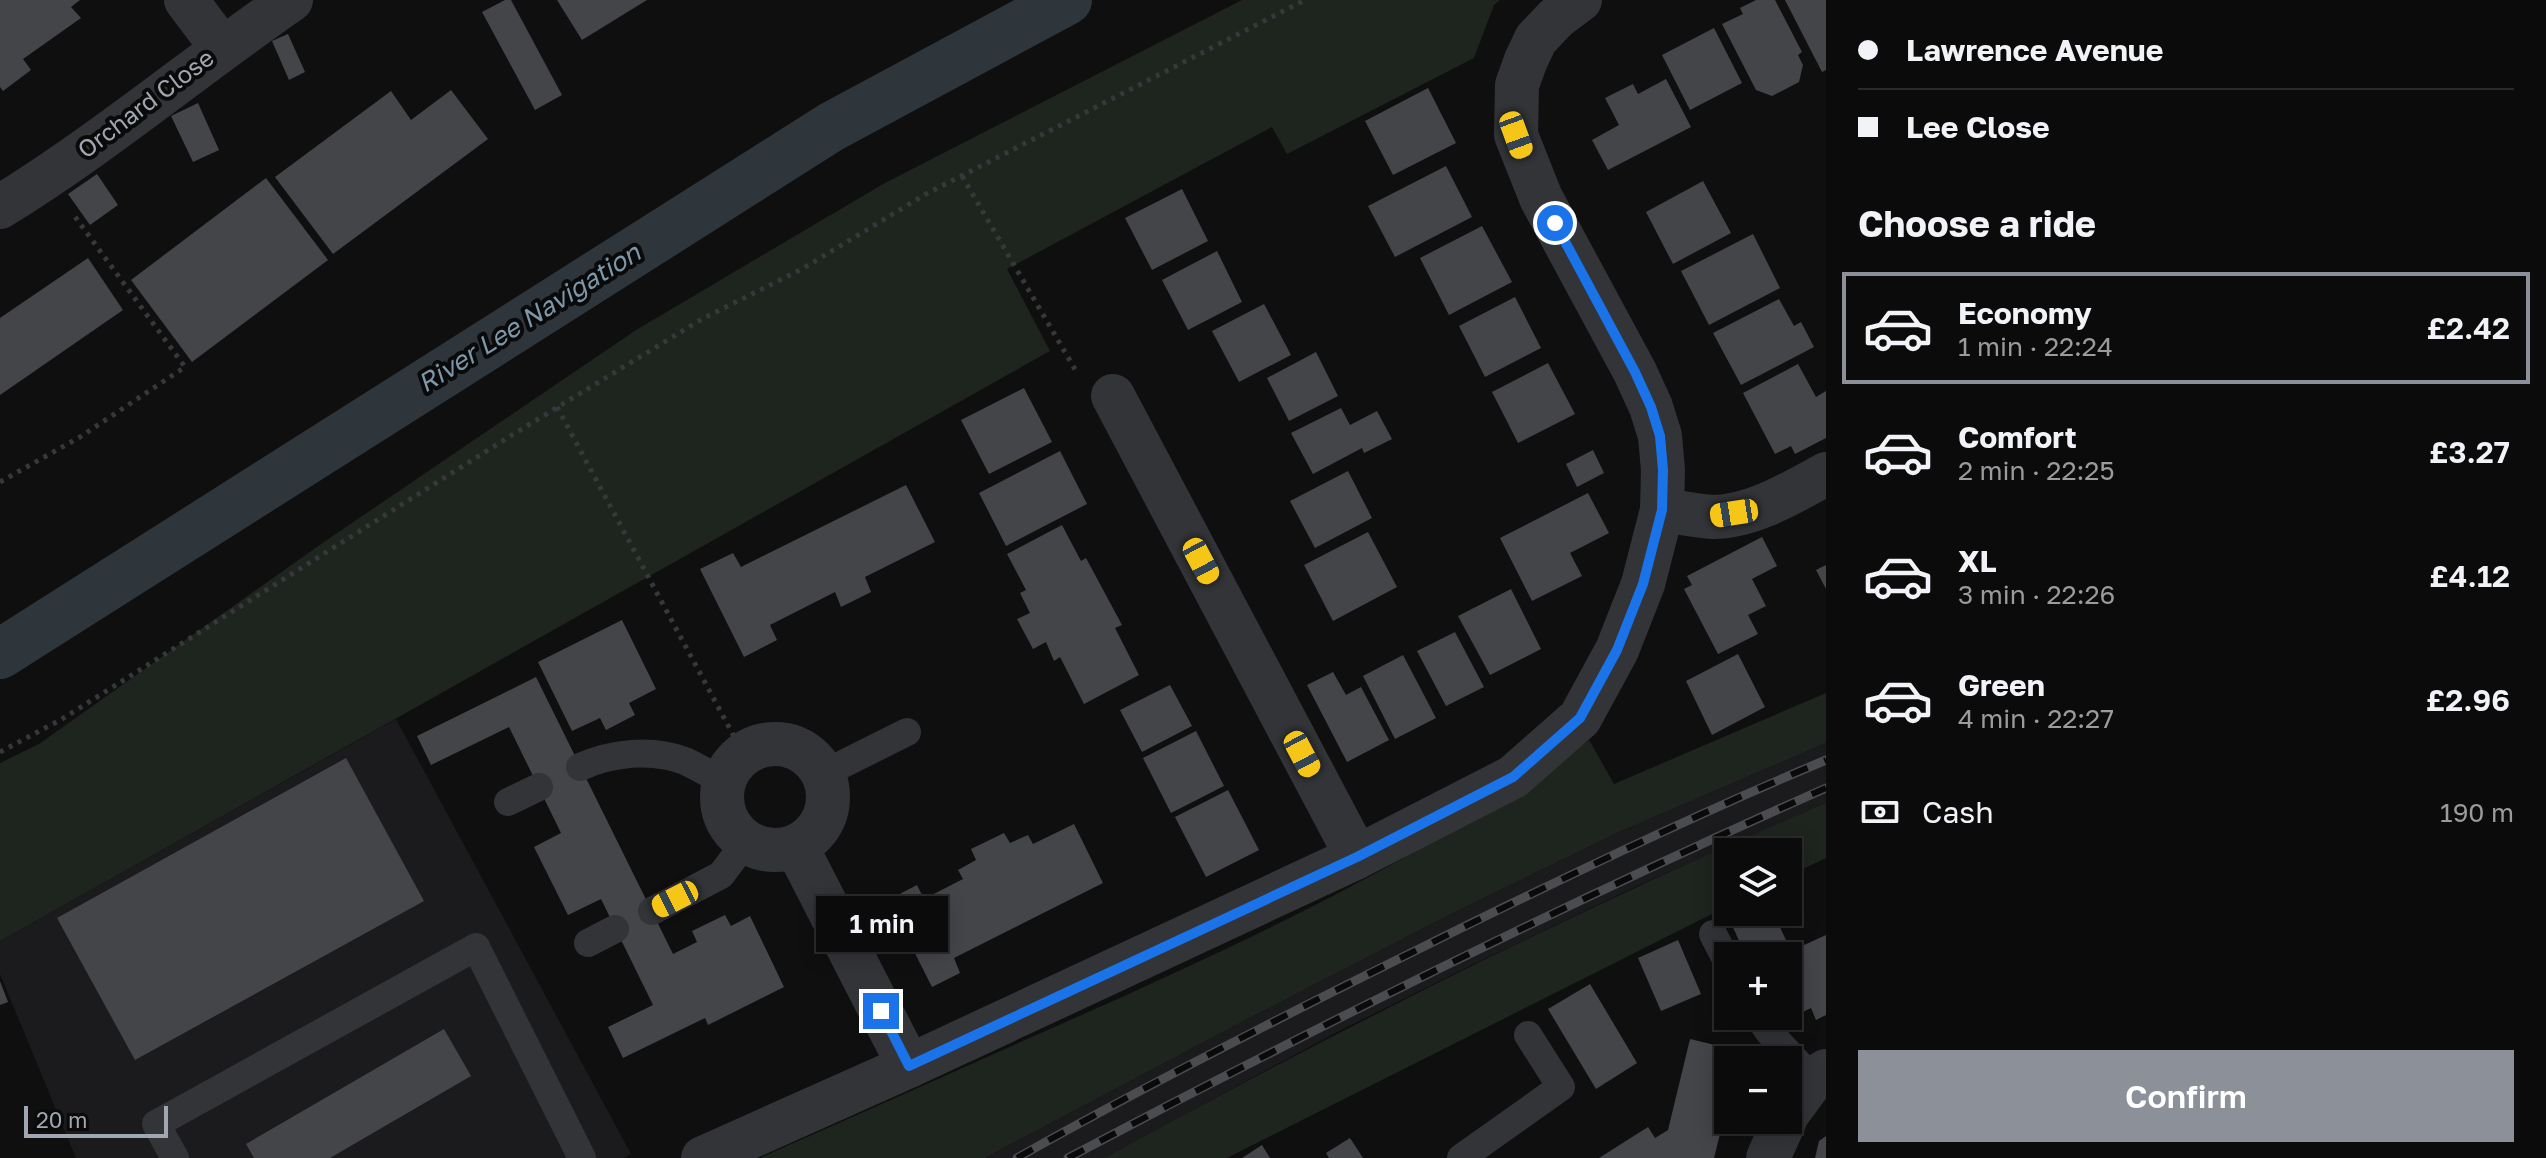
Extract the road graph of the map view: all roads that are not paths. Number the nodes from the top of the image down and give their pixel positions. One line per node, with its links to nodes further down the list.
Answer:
1 (186, 0): 4 (street)
2 (291, 0): 4 (street, Orchard Close)
3 (1580, 0): 8 (street)
4 (222, 48): 5 (street, Orchard Close)
5 (0, 207)
6 (1113, 396): 17 (street)
7 (1826, 474): 8 (street)
8 (1662, 510): 17 (street)
9 (907, 732): 12 (lane)
10 (580, 767): 11 (lane)
11 (734, 768): 12 (street); 15 (street)
12 (823, 774): 16 (street)
13 (539, 787): 14 (lane)
14 (508, 802)
15 (746, 842): 16 (street); 18 (lane)
16 (796, 846): 25 (street)
17 (1357, 857): 25 (street)
18 (652, 911)
19 (615, 929): 22 (lane)
20 (1713, 934): 21 (lane)
21 (1717, 942)
22 (588, 943)
23 (1768, 1030): 26 (lane)
24 (1528, 1035): 31 (lane)
25 (909, 1066): 30 (street)
26 (1809, 1087)
27 (1779, 1134): 32 (street)
28 (175, 1158): 29 (lane)
29 (582, 1158)
30 (703, 1158)
31 (1461, 1158)
32 (1768, 1158)

